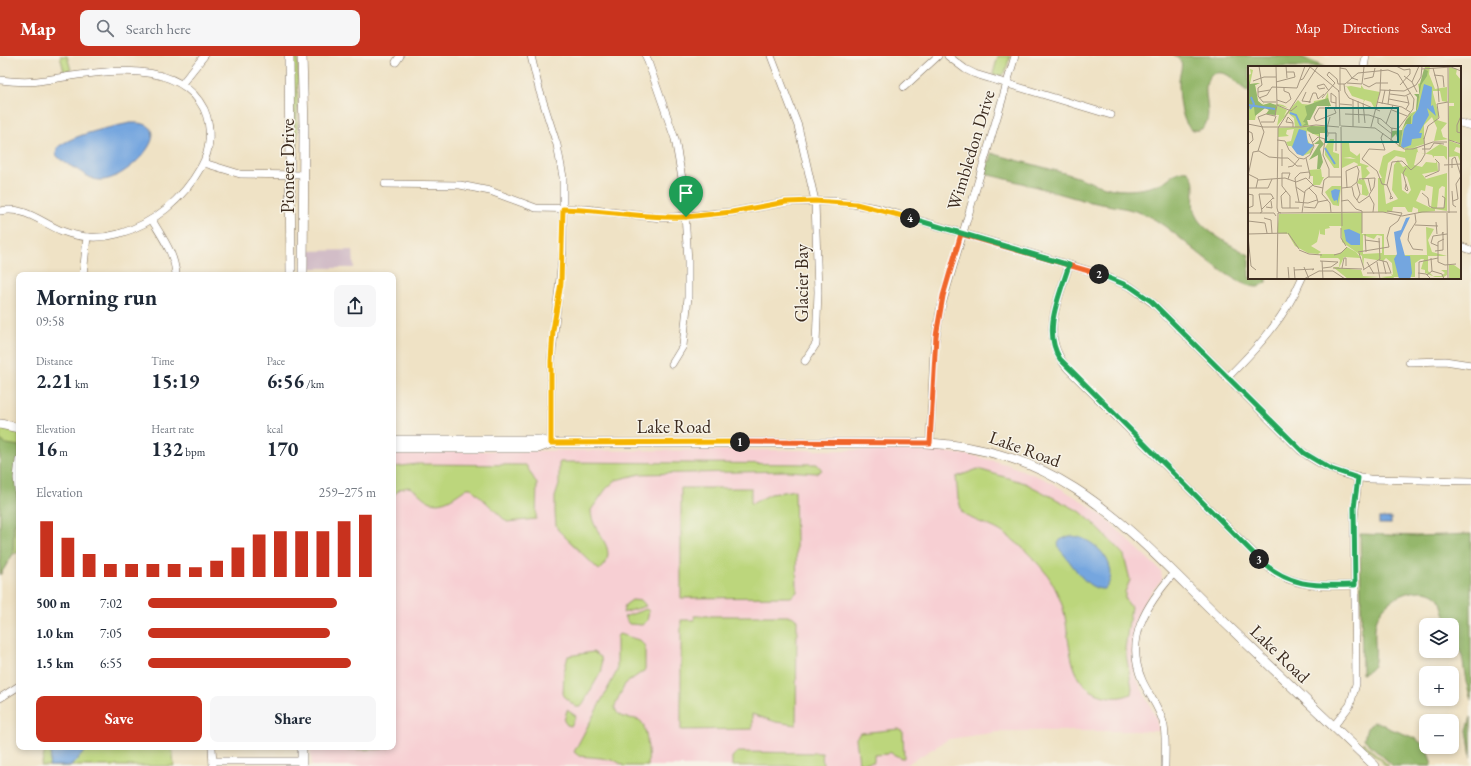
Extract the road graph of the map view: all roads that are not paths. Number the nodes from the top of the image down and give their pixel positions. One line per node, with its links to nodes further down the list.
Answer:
1 (204, 56): 15 (street)
2 (289, 56): 22 (street, Pioneer Drive)
3 (302, 56): 23 (street, Pioneer Drive)
4 (531, 56): 26 (street)
5 (646, 56): 28 (street)
6 (771, 56): 25 (street, Glacier Bay)
7 (938, 56): 17 (street)
8 (948, 56): 16 (street)
9 (1015, 56): 16 (street, Wimbledon Drive)
10 (1366, 56): 13 (street)
11 (142, 65): 14 (street)
12 (154, 66): 15 (street)
13 (1364, 66)
14 (0, 80)
15 (184, 81): 21 (street)
16 (1006, 84): 18 (street); 30 (street, Wimbledon Drive)
17 (904, 87)
18 (1111, 115)
19 (1461, 123): 20 (street)
20 (1471, 126)
21 (204, 163): 22 (street); 29 (street)
22 (290, 175): 23 (street); 37 (street, Pioneer Drive)
23 (304, 175): 38 (street, Pioneer Drive)
24 (386, 184): 26 (street)
25 (815, 201): 28 (street); 30 (street); 40 (street, Glacier Bay)
26 (563, 209): 28 (street); 48 (street)
27 (0, 211): 31 (street)
28 (686, 217): 42 (street)
29 (152, 220): 31 (street); 36 (street)
30 (961, 234): 34 (street); 49 (street, Wimbledon Drive)
31 (87, 237): 35 (street)
32 (1461, 246): 33 (street)
33 (1471, 250)
34 (1069, 265): 44 (street); 54 (street)
35 (83, 272)
36 (176, 272)
37 (291, 272)
38 (303, 272)
39 (1301, 279): 44 (street)
40 (805, 361)
41 (1409, 362): 43 (street)
42 (672, 364)
43 (1471, 365)
44 (1227, 378): 51 (street)
45 (0, 424): 46 (street)
46 (16, 427)
47 (396, 440): 48 (street, Lake Road)
48 (551, 443): 49 (street, Lake Road); 50 (street, Lake Road)
49 (930, 443): 53 (street, Lake Road)
50 (396, 448)
51 (1358, 478): 52 (street); 54 (street)
52 (1471, 481)
53 (1174, 573): 57 (street, Lake Road); 62 (street)
54 (1355, 585): 57 (street)
55 (16, 688): 56 (street)
56 (0, 698)
57 (1333, 727): 63 (street, Lake Road)
58 (212, 750): 61 (street)
59 (302, 750): 60 (street)
60 (302, 763): 61 (street)
61 (213, 764)
62 (1165, 766)
63 (1376, 766)

